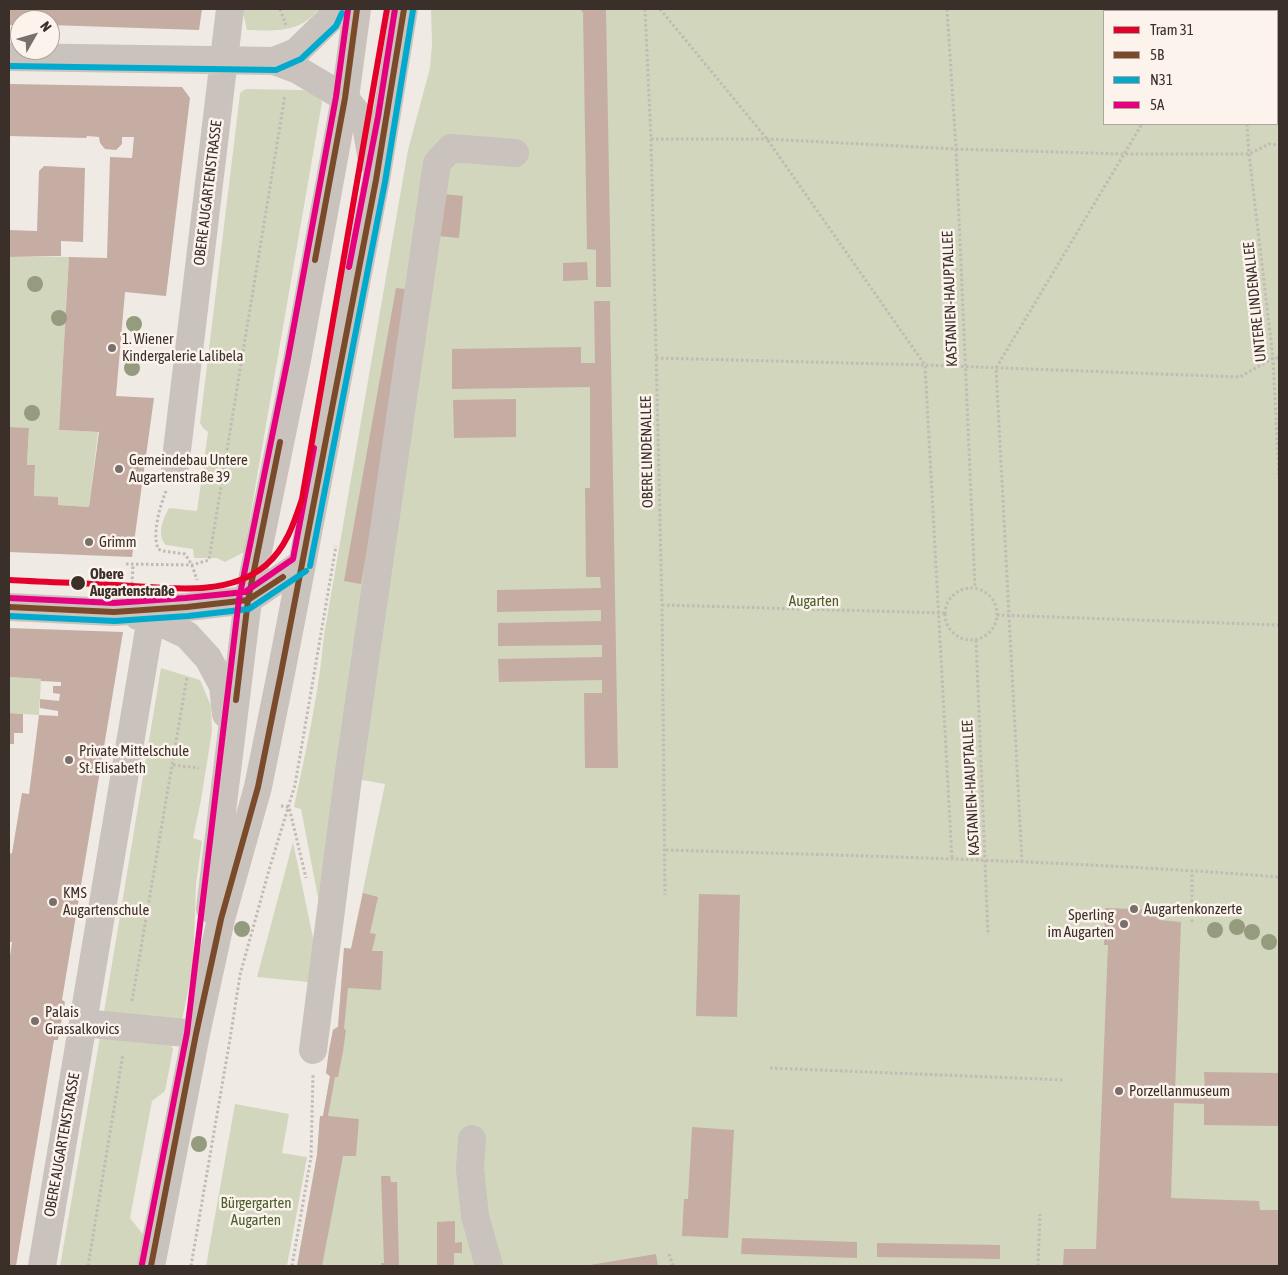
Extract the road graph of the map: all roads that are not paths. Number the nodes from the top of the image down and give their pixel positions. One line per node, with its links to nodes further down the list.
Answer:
1 (230, 9): 7 (street, OBERE AUGARTENSTRASSE)
2 (334, 9): 6 (street)
3 (357, 9): 8 (street)
4 (404, 9): 10 (street)
5 (9, 57): 7 (street)
6 (287, 60): 7 (street); 8 (street)
7 (224, 61): 11 (street, OBERE AUGARTENSTRASSE)
8 (345, 98): 10 (street); 13 (street)
9 (515, 153): 19 (street)
10 (376, 180): 12 (street)
11 (175, 467)
12 (301, 564): 13 (street); 18 (street)
13 (248, 600): 15 (street); 16 (street)
14 (9, 607): 15 (street)
15 (131, 614): 16 (street); 17 (street, OBERE AUGARTENSTRASSE)
16 (230, 749): 18 (street)
17 (83, 1023): 18 (street); 21 (street, OBERE AUGARTENSTRASSE)
18 (196, 1034): 22 (street)
19 (314, 1050)
20 (472, 1139): 23 (street)
21 (42, 1266)
22 (151, 1266)
23 (489, 1266)

